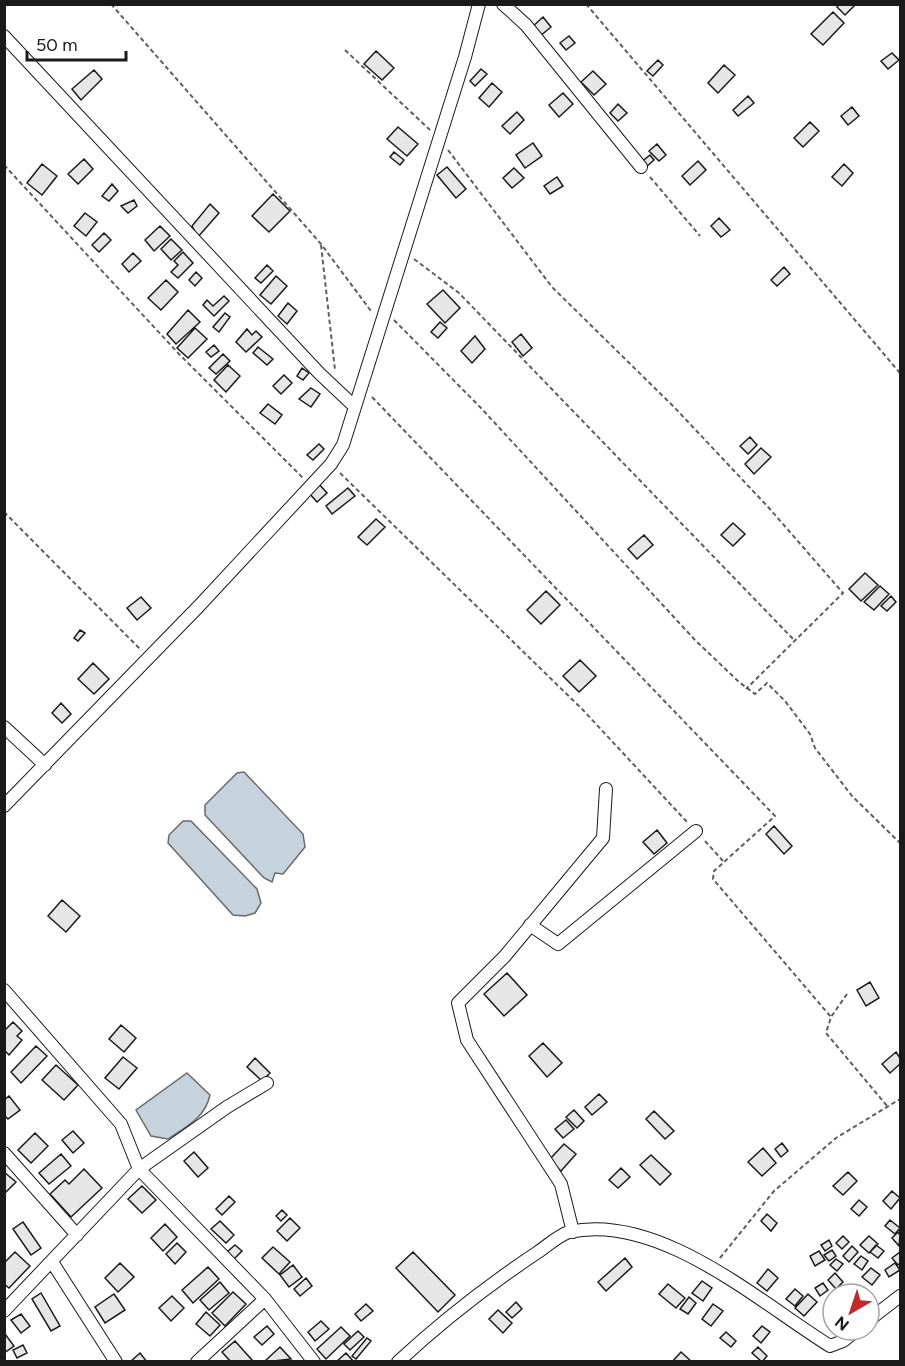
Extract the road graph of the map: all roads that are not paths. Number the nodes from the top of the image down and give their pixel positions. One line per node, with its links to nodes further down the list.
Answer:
1 (479, 4): 5 (street)
2 (503, 4): 4 (street)
3 (4, 36): 5 (street)
4 (641, 167)
5 (354, 406): 7 (street)
6 (4, 727): 7 (street)
7 (45, 765): 9 (street)
8 (606, 789): 11 (street)
9 (4, 806)
10 (696, 831): 11 (street)
11 (530, 926): 16 (street)
12 (4, 990): 15 (street)
13 (267, 1083): 15 (street)
14 (4, 1153): 17 (street)
15 (139, 1169): 17 (street); 20 (street)
16 (573, 1232): 23 (street); 29 (street)
17 (77, 1235): 18 (street)
18 (51, 1262): 21 (street); 26 (street)
19 (900, 1296): 22 (street)
20 (266, 1299): 27 (street); 28 (street)
21 (6, 1306)
22 (881, 1311)
23 (821, 1340)
24 (824, 1342): 25 (street)
25 (837, 1342)
26 (116, 1362)
27 (197, 1362)
28 (314, 1362)
29 (398, 1362)

